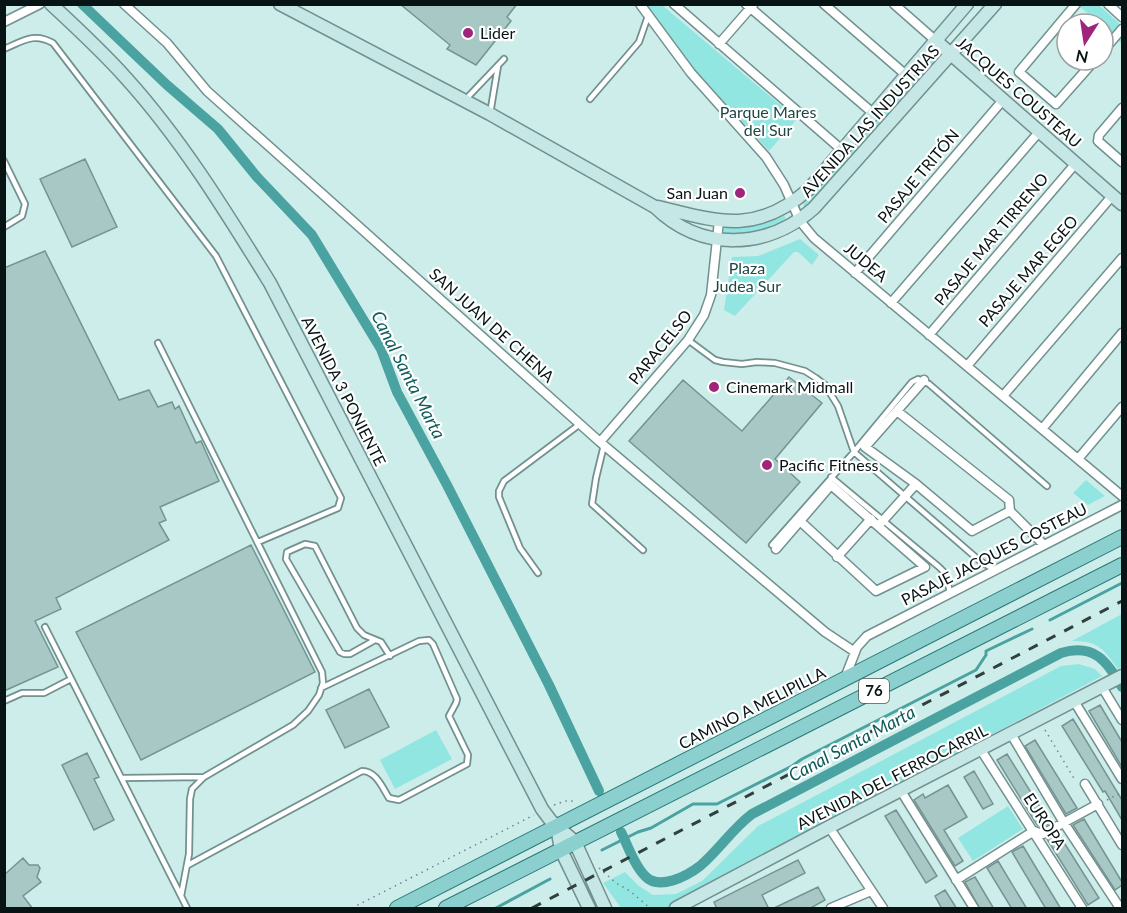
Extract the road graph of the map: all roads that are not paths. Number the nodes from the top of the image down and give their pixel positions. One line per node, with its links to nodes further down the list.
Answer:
1 (39, 4): 15 (street)
2 (51, 4): 101 (street, AVENIDA 3 PONIENTE)
3 (124, 4): 56 (street, SAN JUAN DE CHENA)
4 (280, 4): 26 (street, AVENIDA LAS INDUSTRIAS)
5 (640, 4): 13 (street, JUDEA)
6 (674, 4): 18 (street)
7 (824, 4): 24 (street)
8 (894, 4): 17 (street, JACQUES COUSTEAU)
9 (967, 4): 17 (street, AVENIDA LAS INDUSTRIAS)
10 (994, 4): 20 (street, AVENIDA LAS INDUSTRIAS)
11 (1108, 4): 14 (street)
12 (749, 6): 18 (street); 30 (street)
13 (648, 15): 25 (lane); 37 (street, JUDEA)
14 (1122, 17)
15 (4, 22)
16 (1055, 29): 23 (street)
17 (936, 41): 20 (street, JACQUES COUSTEAU); 24 (street, AVENIDA LAS INDUSTRIAS)
18 (719, 44): 32 (street)
19 (4, 49): 71 (lane)
20 (951, 55): 27 (street, JACQUES COUSTEAU); 41 (street, AVENIDA LAS INDUSTRIAS)
21 (504, 59): 22 (lane)
22 (498, 66): 26 (lane); 29 (lane)
23 (1084, 72)
24 (906, 75): 30 (street, AVENIDA LAS INDUSTRIAS)
25 (590, 99)
26 (465, 100): 29 (street, AVENIDA LAS INDUSTRIAS)
27 (1003, 100): 31 (street, JACQUES COUSTEAU); 45 (street, PASAJE TRITÓN)
28 (1122, 108): 34 (street)
29 (490, 114): 39 (street, AVENIDA LAS INDUSTRIAS)
30 (874, 114): 32 (street, AVENIDA LAS INDUSTRIAS)
31 (1039, 132): 35 (street, JACQUES COUSTEAU); 46 (street)
32 (842, 150): 37 (street, AVENIDA LAS INDUSTRIAS)
33 (4, 161): 42 (lane)
34 (1122, 162)
35 (1076, 163): 36 (street, JACQUES COUSTEAU); 48 (street, PASAJE MAR TIRRENO)
36 (1112, 196): 38 (street, JACQUES COUSTEAU); 51 (street, PASAJE MAR EGEO)
37 (793, 202): 40 (street, AVENIDA LAS INDUSTRIAS); 41 (street, JUDEA)
38 (1122, 204)
39 (656, 207): 40 (street, AVENIDA LAS INDUSTRIAS); 43 (street, AVENIDA LAS INDUSTRIAS)
40 (719, 221): 43 (street, PARACELSO)
41 (800, 221): 43 (street, AVENIDA LAS INDUSTRIAS); 45 (street, JUDEA)
42 (4, 227)
43 (717, 241): 49 (street, PARACELSO)
44 (1122, 258): 53 (street)
45 (855, 273): 46 (street, JUDEA)
46 (891, 303): 48 (street, JUDEA)
47 (1122, 333): 57 (street)
48 (929, 335): 51 (street, JUDEA)
49 (688, 340): 58 (street, PARACELSO); 59 (lane)
50 (158, 343): 71 (lane)
51 (967, 366): 53 (street, JUDEA)
52 (924, 380): 55 (street); 59 (lane); 63 (lane)
53 (1003, 396): 57 (street, JUDEA)
54 (1122, 408): 60 (street)
55 (897, 411): 62 (street); 67 (street)
56 (580, 424): 58 (street, SAN JUAN DE CHENA); 78 (lane)
57 (1042, 429): 60 (street, JUDEA)
58 (602, 443): 74 (lane); 82 (street, SAN JUAN DE CHENA)
59 (854, 452): 61 (lane); 65 (lane)
60 (1078, 459): 64 (street, JUDEA)
61 (831, 477): 69 (lane); 73 (lane)
62 (916, 484): 65 (street); 67 (street)
63 (1047, 486)
64 (1122, 496)
65 (904, 498): 69 (street); 77 (lane)
66 (1122, 505): 72 (street, PASAJE JACQUES COSTEAU)
67 (1010, 511): 72 (street)
68 (800, 521): 69 (street); 73 (street); 75 (street)
69 (878, 521): 75 (street); 75 (street); 79 (lane)
70 (1122, 537): 86 (main road, CAMINO A MELIPILLA / 76)
71 (258, 542): 88 (lane)
72 (1044, 545): 77 (street, PASAJE JACQUES COSTEAU)
73 (774, 547)
74 (643, 550)
75 (837, 556)
76 (1122, 565): 104 (main road, 76)
77 (995, 570): 79 (street, PASAJE JACQUES COSTEAU)
78 (538, 573)
79 (950, 593): 82 (street, PASAJE JACQUES COSTEAU)
80 (45, 627): 85 (lane)
81 (375, 640): 81 (lane); 83 (lane)
82 (855, 652): 86 (street)
83 (390, 656): 88 (lane); 107 (lane)
84 (1122, 676): 87 (street, AVENIDA DEL FERROCARRIL)
85 (71, 679): 89 (lane); 95 (lane)
86 (845, 679): 101 (main road, CAMINO A MELIPILLA / 76)
87 (1104, 686): 90 (street, AVENIDA DEL FERROCARRIL); 91 (street)
88 (321, 688): 94 (lane)
89 (4, 701)
90 (1074, 701): 92 (street, AVENIDA DEL FERROCARRIL); 96 (street)
91 (1122, 720)
92 (1011, 734): 93 (street, AVENIDA DEL FERROCARRIL); 100 (street)
93 (981, 750): 98 (street, AVENIDA DEL FERROCARRIL); 103 (street, EUROPA)
94 (204, 777): 95 (lane); 107 (lane)
95 (123, 778): 110 (lane)
96 (1122, 779)
97 (1085, 784): 99 (street)
98 (901, 791): 102 (street, AVENIDA DEL FERROCARRIL); 108 (street)
99 (1098, 804): 100 (street); 105 (street)
100 (1064, 823): 103 (street); 112 (street)
101 (557, 827): 104 (street, AVENIDA 3 PONIENTE); 106 (street, AVENIDA 3 PONIENTE); 114 (main road, CAMINO A MELIPILLA / 76)
102 (829, 827): 109 (street); 111 (street, AVENIDA DEL FERROCARRIL)
103 (1034, 831): 108 (street); 122 (street, EUROPA)
104 (575, 842): 106 (main road, 76); 117 (street, AVENIDA 3 PONIENTE)
105 (1122, 845)
106 (561, 850): 115 (main road, 76); 116 (street, AVENIDA 3 PONIENTE)
107 (188, 865): 110 (lane)
108 (956, 880): 121 (street)
109 (871, 891): 119 (street); 120 (street)
110 (181, 896): 113 (lane)
111 (695, 904): 118 (street, AVENIDA DEL FERROCARRIL)
112 (1117, 905)
113 (187, 909)
114 (397, 909)
115 (446, 909)
116 (589, 909)
117 (605, 909)
118 (676, 909)
119 (831, 909)
120 (883, 909)
121 (974, 909)
122 (1082, 909)

